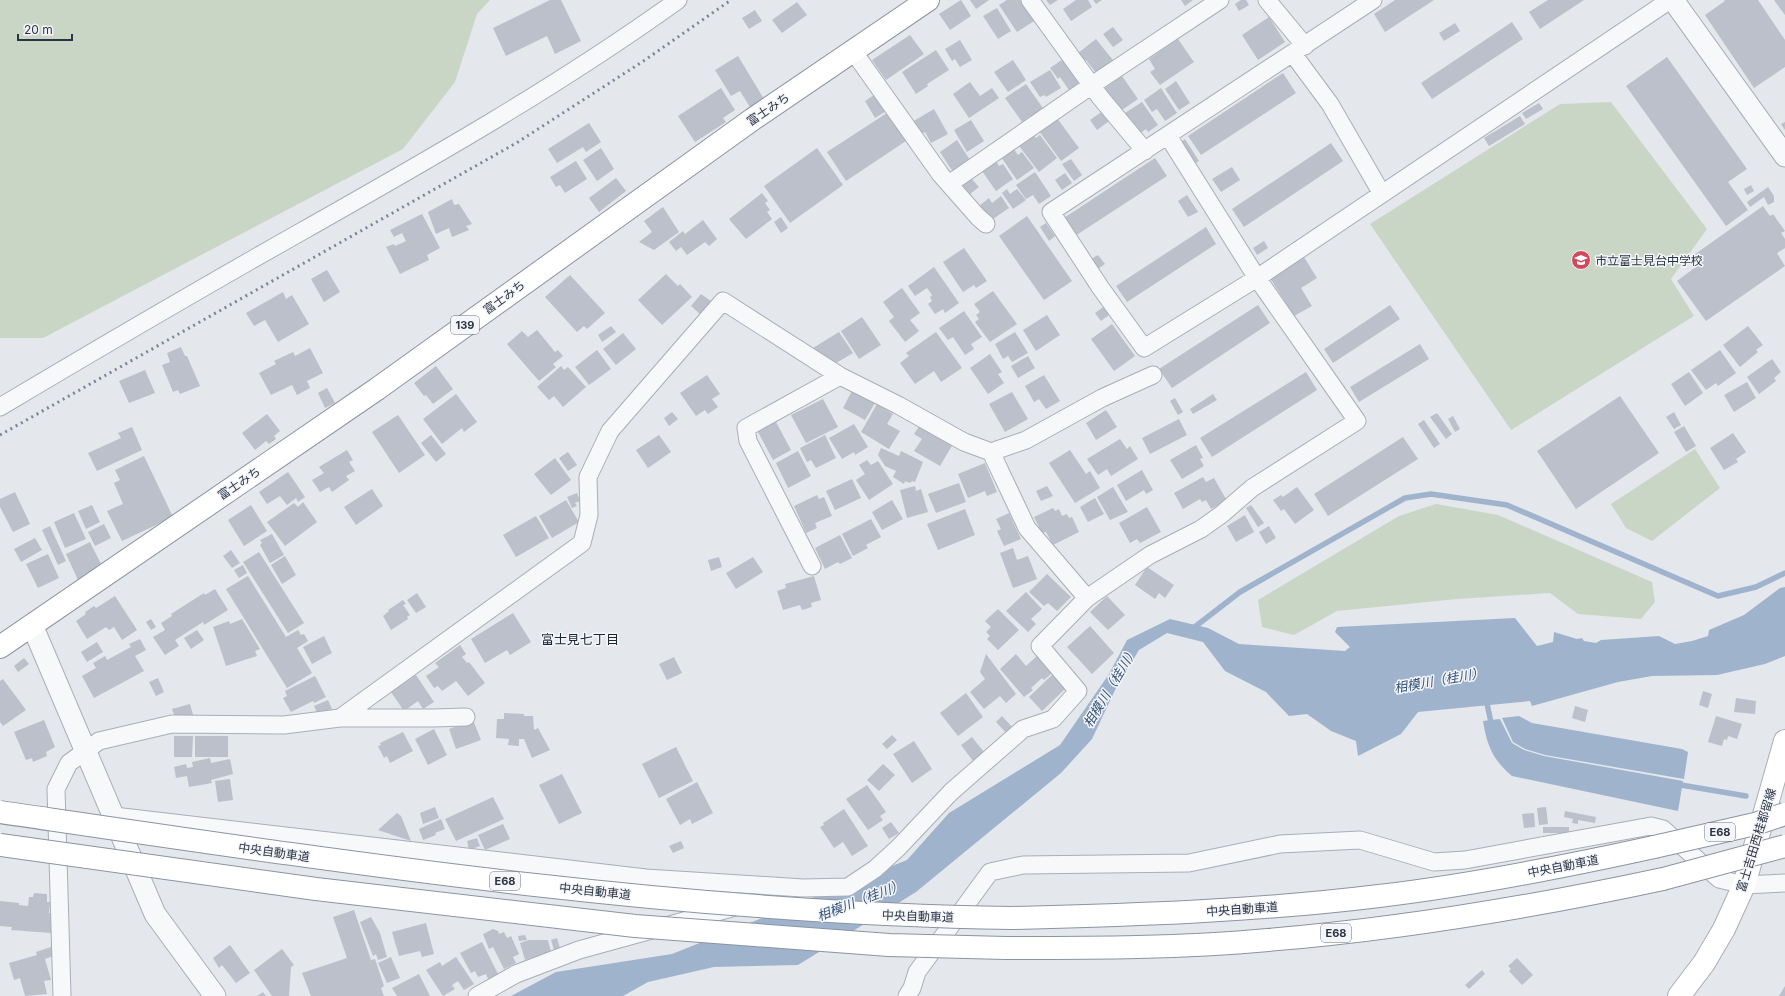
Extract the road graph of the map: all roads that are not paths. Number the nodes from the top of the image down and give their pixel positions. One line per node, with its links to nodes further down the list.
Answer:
1 (678, 0): 21 (street)
2 (928, 0): 10 (main road, 富士みち / 139)
3 (1030, 0): 11 (street)
4 (1220, 0): 11 (street)
5 (1267, 0): 9 (street)
6 (1373, 0): 9 (street)
7 (1670, 0): 16 (street)
8 (1673, 0): 14 (street)
9 (1299, 50): 12 (street); 16 (street)
10 (853, 51): 15 (street); 25 (main road, 富士みち / 139)
11 (1092, 85): 13 (street); 15 (street)
12 (1168, 136): 13 (street); 18 (street)
13 (1145, 151): 18 (street)
14 (1785, 156)
15 (949, 184): 17 (street)
16 (1382, 194): 18 (street)
17 (986, 224)
18 (1257, 278): 24 (street)
19 (1153, 375): 22 (street)
20 (840, 376): 22 (street); 23 (street); 28 (street)
21 (0, 407)
22 (991, 452): 24 (street)
23 (812, 566)
24 (1087, 598): 38 (street)
25 (32, 625): 26 (main road, 富士みち / 139); 30 (street)
26 (0, 647)
27 (466, 716): 28 (street)
28 (340, 718): 30 (street)
29 (1785, 741): 37 (main road, 富士吉田西桂都留線)
30 (85, 750): 33 (street); 39 (street)
31 (0, 812): 32 (main road, 中央自動車道 / E68, bridge)
32 (1785, 814)
33 (114, 816): 38 (street); 40 (street)
34 (0, 846): 35 (main road, E68, bridge)
35 (1785, 846)
36 (1785, 883): 37 (street)
37 (1744, 885): 42 (street); 43 (main road, 富士吉田西桂都留線)
38 (803, 888): 41 (street)
39 (62, 996)
40 (215, 996)
41 (477, 996)
42 (907, 996)
43 (1679, 996)

